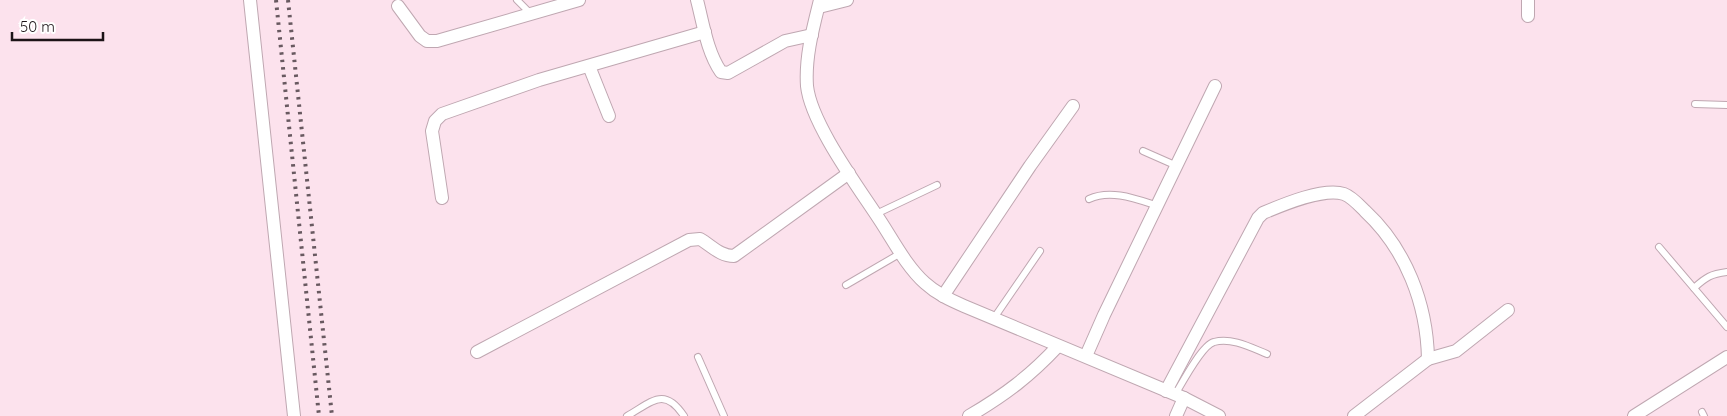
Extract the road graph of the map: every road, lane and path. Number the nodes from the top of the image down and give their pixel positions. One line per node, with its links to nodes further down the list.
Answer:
1 (250, 0): 46 (street)
2 (517, 0): 9 (lane)
3 (579, 0): 9 (street)
4 (697, 0): 11 (street)
5 (847, 0): 7 (street)
6 (1528, 0): 10 (street)
7 (819, 3): 12 (street)
8 (398, 6): 9 (street)
9 (531, 14)
10 (1528, 16)
11 (705, 32): 12 (street); 13 (street)
12 (812, 35): 21 (street)
13 (589, 66): 18 (street); 23 (street)
14 (1215, 86): 20 (street)
15 (1695, 104): 16 (lane)
16 (1727, 105)
17 (1073, 106): 33 (street)
18 (609, 116)
19 (1144, 151): 20 (lane)
20 (1177, 166): 25 (street)
21 (849, 173): 26 (street); 38 (street)
22 (937, 185): 26 (lane)
23 (442, 198)
24 (1089, 199): 25 (lane)
25 (1158, 206): 40 (street)
26 (876, 214): 29 (street)
27 (1659, 247): 32 (lane)
28 (1040, 251): 35 (lane)
29 (902, 253): 31 (lane); 33 (street)
30 (1727, 272): 32 (lane)
31 (846, 285)
32 (1694, 288): 36 (lane)
33 (943, 296): 35 (street)
34 (1508, 310): 43 (street)
35 (994, 318): 37 (street)
36 (1727, 327)
37 (1058, 346): 40 (street); 50 (street)
38 (477, 352)
39 (1268, 354): 44 (lane)
40 (1086, 356): 44 (street)
41 (698, 357): 49 (lane)
42 (1727, 357): 53 (street)
43 (1428, 359): 44 (street); 52 (street)
44 (1175, 395): 45 (street); 51 (street)
45 (1215, 415)
46 (294, 416)
47 (627, 416): 48 (lane)
48 (684, 416)
49 (724, 416)
50 (969, 416)
51 (1176, 416)
52 (1354, 416)
53 (1634, 416)

